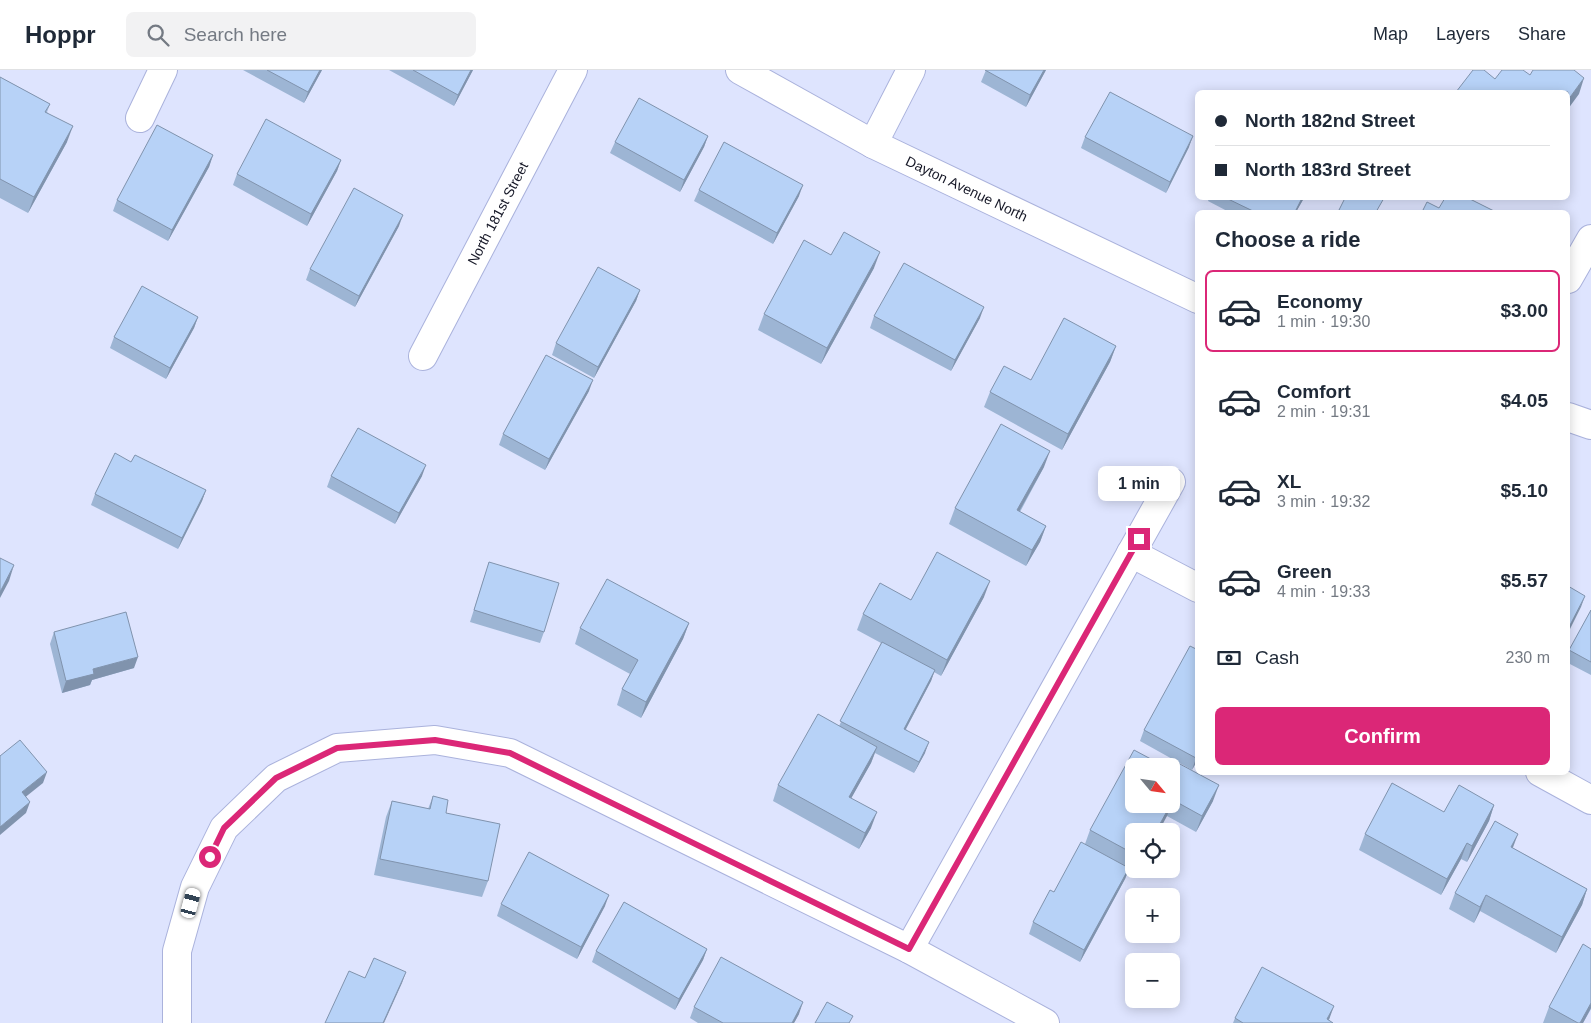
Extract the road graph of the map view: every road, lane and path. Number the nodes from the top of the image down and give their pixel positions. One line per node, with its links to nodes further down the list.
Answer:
1 (163, 70): 5 (street)
2 (573, 70): 10 (street, North 181st Street)
3 (740, 70): 6 (street, Dayton Avenue North)
4 (911, 70): 6 (street)
5 (140, 118)
6 (873, 144): 9 (street, Dayton Avenue North)
7 (1591, 239): 8 (street)
8 (1570, 276)
9 (1195, 299)
10 (423, 356)
11 (1570, 418): 12 (street)
12 (1591, 425)
13 (1171, 482): 14 (street)
14 (1131, 553): 15 (street); 18 (street)
15 (1195, 586)
16 (1545, 775): 17 (street)
17 (1591, 800)
18 (909, 949): 19 (street); 20 (street)
19 (177, 1023)
20 (1045, 1023)

